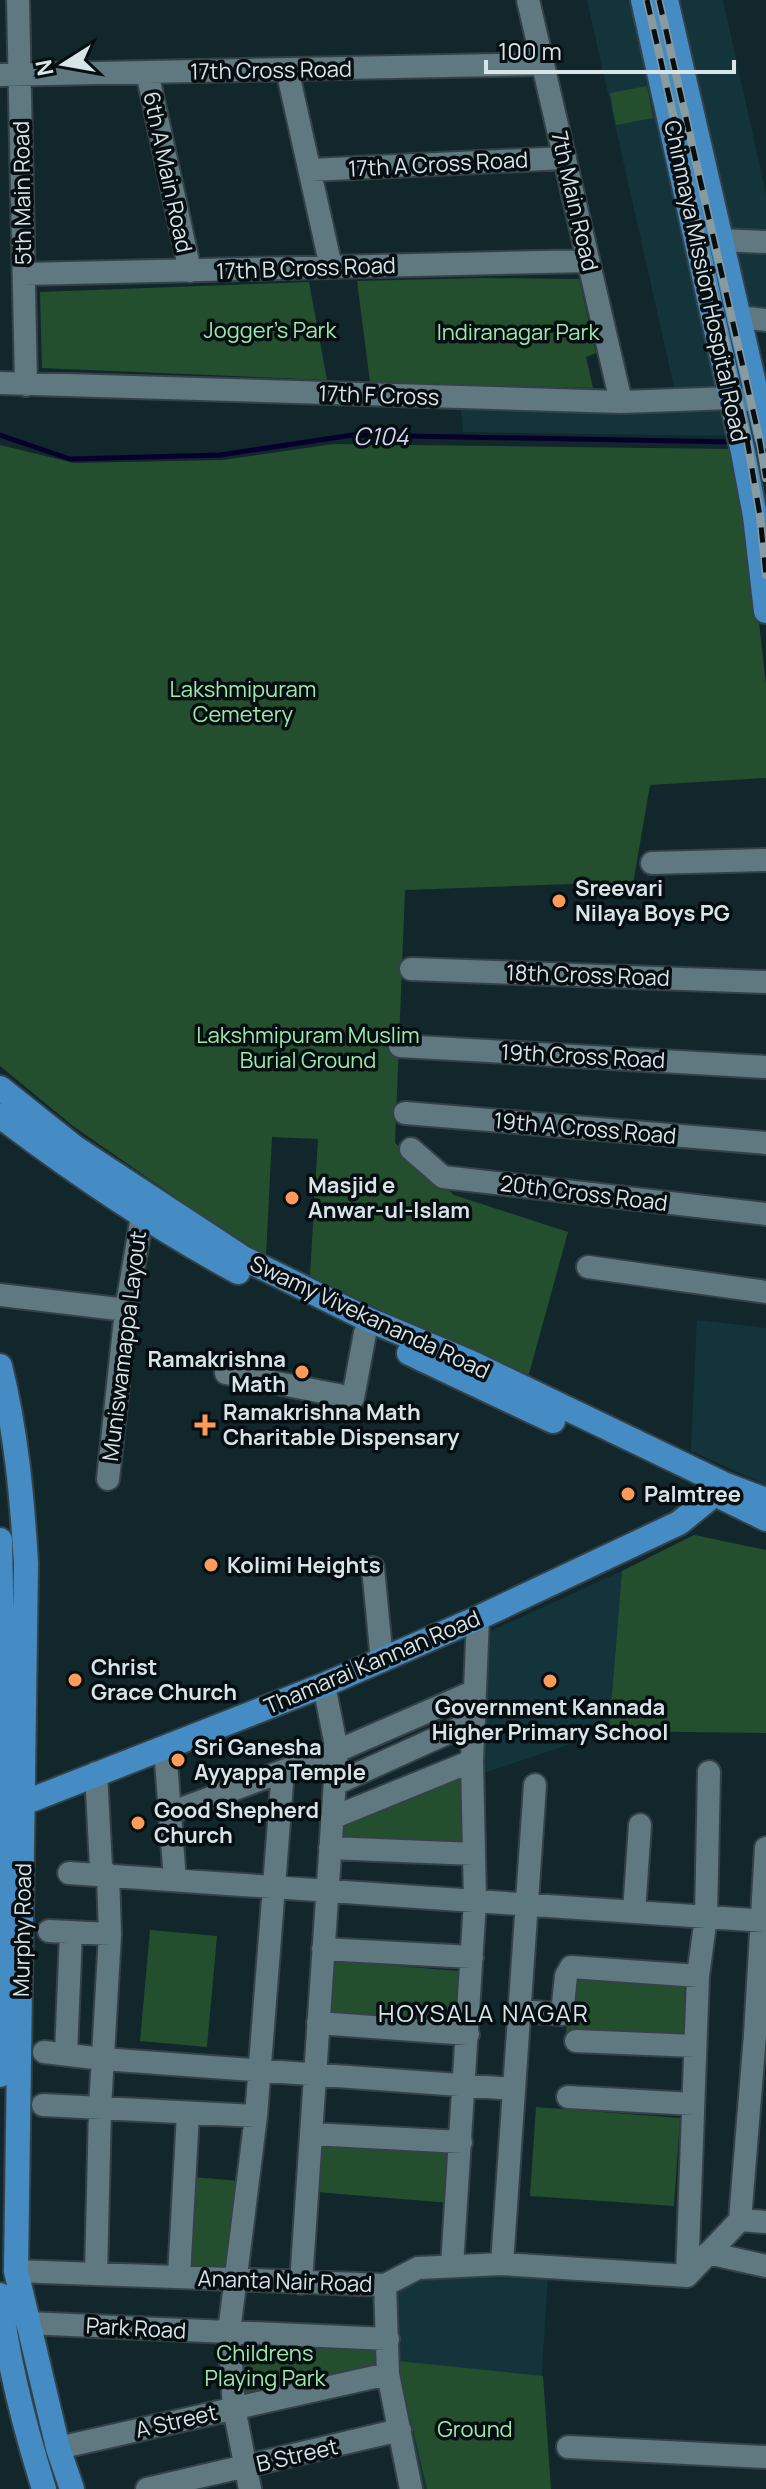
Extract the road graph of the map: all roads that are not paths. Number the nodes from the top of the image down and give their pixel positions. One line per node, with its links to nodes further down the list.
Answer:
1 (18, 0): 8 (street, 5th Main Road)
2 (528, 0): 5 (street, 7th Main Road)
3 (643, 0): 21 (main road, Chinmaya Mission Hospital Road)
4 (666, 0): 11 (main road, Chinmaya Mission Hospital Road)
5 (543, 64): 6 (street, 17th Cross Road); 9 (street, 7th Main Road)
6 (287, 69): 7 (street, 17th Cross Road); 10 (street)
7 (147, 72): 8 (street, 17th Cross Road); 15 (street, 6th A Main Road)
8 (10, 75): 16 (street, 5th Main Road)
9 (565, 158): 10 (street, 17th A Cross Road); 13 (street, 7th Main Road)
10 (311, 170): 14 (street)
11 (720, 240): 12 (street); 17 (main road, Chinmaya Mission Hospital Road)
12 (766, 242)
13 (588, 261): 14 (street, 17th B Cross Road); 22 (street, 7th Main Road)
14 (331, 267): 15 (street, 17th B Cross Road)
15 (190, 271): 16 (street, 17th B Cross Road)
16 (24, 274): 20 (street, 5th Main Road)
17 (738, 317): 18 (street); 23 (main road, Chinmaya Mission Hospital Road)
18 (766, 320)
19 (0, 383): 20 (street, 17th F Cross)
20 (26, 385): 22 (street, 17th F Cross)
21 (732, 398): 22 (street, 17th F Cross); 23 (street, 17th F Cross); 25 (main road, Chinmaya Mission Hospital Road)
22 (621, 402)
23 (762, 403): 24 (main road, Chinmaya Mission Hospital Road)
24 (766, 436)
25 (765, 599)
26 (766, 860): 27 (street)
27 (652, 863)
28 (411, 969): 29 (street, 18th Cross Road)
29 (766, 982)
30 (400, 1046): 31 (street, 19th Cross Road)
31 (766, 1067)
32 (0, 1088): 37 (main road, Swamy Vivekananda Road)
33 (405, 1113): 35 (street, 19th A Cross Road)
34 (0, 1116): 37 (main road, Swamy Vivekananda Road)
35 (766, 1143)
36 (411, 1149): 38 (street, 20th Cross Road)
37 (144, 1204): 40 (main road, Swamy Vivekananda Road); 43 (street, Muniswamappa Layout)
38 (766, 1214)
39 (588, 1267): 41 (street)
40 (266, 1278): 44 (main road, Swamy Vivekananda Road); 48 (main road, Swamy Vivekananda Road)
41 (766, 1292)
42 (0, 1295): 43 (street)
43 (126, 1310): 47 (street, Muniswamappa Layout)
44 (365, 1333): 46 (street); 48 (main road, Swamy Vivekananda Road)
45 (0, 1366): 68 (main road, Murphy Road)
46 (226, 1373)
47 (108, 1479)
48 (721, 1490): 49 (main road, Swamy Vivekananda Road); 50 (main road, Swamy Vivekananda Road); 54 (main road, Thamarai Kannan Road)
49 (766, 1500)
50 (766, 1519)
51 (0, 1542): 53 (main road, Murphy Road)
52 (373, 1568): 56 (street)
53 (1, 1583): 55 (main road, Murphy Road)
54 (478, 1618): 56 (main road, Thamarai Kannan Road); 58 (street)
55 (1, 1646): 68 (main road, Murphy Road)
56 (382, 1661): 57 (main road, Thamarai Kannan Road)
57 (324, 1685): 60 (main road, Thamarai Kannan Road); 61 (street)
58 (475, 1691): 59 (street); 61 (street)
59 (474, 1721): 62 (street); 66 (street)
60 (165, 1748): 65 (main road, Thamarai Kannan Road); 69 (street)
61 (337, 1751): 63 (street); 66 (street)
62 (472, 1761): 70 (street); 74 (street)
63 (283, 1771): 69 (street); 78 (street)
64 (709, 1772): 83 (street)
65 (96, 1773): 68 (main road, Thamarai Kannan Road); 76 (street)
66 (335, 1784): 70 (street)
67 (535, 1785): 81 (street)
68 (12, 1807): 97 (main road, Murphy Road); 115 (main road, Murphy Road)
69 (170, 1813): 77 (street)
70 (332, 1818): 72 (street)
71 (640, 1825): 82 (street)
72 (330, 1848): 74 (street); 79 (street)
73 (766, 1848): 84 (street)
74 (474, 1854): 80 (street)
75 (69, 1873): 76 (street)
76 (108, 1876): 77 (street); 85 (street)
77 (175, 1880): 78 (street)
78 (274, 1887): 79 (street); 96 (street)
79 (327, 1891): 80 (street); 86 (street)
80 (475, 1901): 81 (street); 87 (street)
81 (527, 1905): 82 (street); 89 (street)
82 (634, 1912): 83 (street)
83 (706, 1917): 84 (street); 88 (street)
84 (764, 1921): 92 (street)
85 (110, 1934): 95 (street); 95 (street)
86 (323, 1949): 87 (street); 90 (street)
87 (472, 1957): 91 (street)
88 (698, 1976): 89 (street); 94 (street)
89 (519, 2011): 100 (street)
90 (318, 2023): 91 (street); 98 (street)
91 (468, 2034): 99 (street)
92 (761, 2036): 109 (street)
93 (576, 2041): 94 (street)
94 (695, 2046): 102 (street)
95 (103, 2059): 96 (street); 104 (street)
96 (259, 2070): 98 (street); 106 (street)
97 (0, 2075)
98 (315, 2075): 99 (street); 107 (street)
99 (465, 2086): 100 (street); 108 (street)
100 (514, 2089): 112 (street)
101 (568, 2097): 102 (street)
102 (693, 2104): 117 (street)
103 (43, 2105): 104 (street)
104 (100, 2108): 105 (street); 116 (street)
105 (188, 2113): 106 (street); 118 (street)
106 (256, 2116): 119 (street)
107 (311, 2134): 108 (street); 120 (street)
108 (461, 2142): 113 (street)
109 (740, 2220): 110 (street); 111 (street)
110 (766, 2222)
111 (708, 2253): 114 (street); 117 (street)
112 (502, 2264): 113 (street, Ananta Nair Road); 117 (street, Ananta Nair Road)
113 (452, 2266): 121 (street, Ananta Nair Road)
114 (766, 2266)
115 (16, 2271): 116 (street, Ananta Nair Road); 123 (main road, Murphy Road)
116 (96, 2274): 118 (street, Ananta Nair Road)
117 (687, 2276)
118 (179, 2277): 119 (street, Ananta Nair Road)
119 (236, 2279): 120 (street, Ananta Nair Road); 124 (street)
120 (301, 2283): 121 (street, Ananta Nair Road)
121 (385, 2285): 125 (street)
122 (0, 2295): 134 (main road)
123 (27, 2323): 124 (street, Park Road); 130 (main road, Murphy Road)
124 (229, 2332): 125 (street, Park Road); 127 (street)
125 (388, 2339): 126 (street)
126 (388, 2374): 127 (street, A Street); 128 (street)
127 (234, 2408): 130 (street, A Street); 132 (street)
128 (400, 2430): 132 (street, B Street); 133 (street)
129 (568, 2447): 131 (street)
130 (58, 2448): 135 (main road, Murphy Road)
131 (766, 2457)
132 (248, 2478): 136 (street, B Street)
133 (408, 2488)
134 (44, 2489)
135 (72, 2489)
136 (147, 2489)

